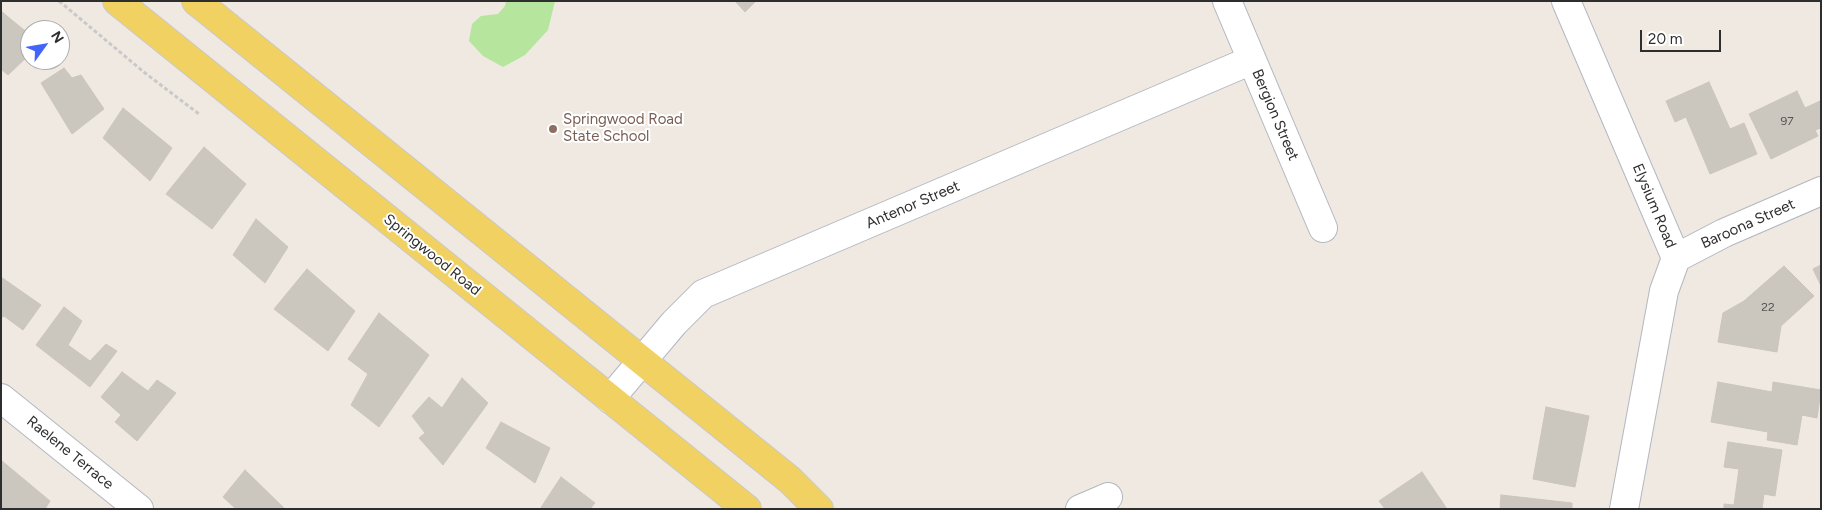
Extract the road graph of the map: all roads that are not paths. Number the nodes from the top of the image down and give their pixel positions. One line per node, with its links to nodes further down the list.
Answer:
1 (117, 1): 11 (main road, Springwood Road)
2 (196, 1): 9 (main road)
3 (1227, 1): 5 (street, Bergion Street)
4 (1566, 1): 8 (street, Elysium Road)
5 (1252, 60): 7 (street, Bergion Street); 9 (street, Antenor Street)
6 (1821, 191): 8 (street, Baroona Street)
7 (1323, 228)
8 (1676, 258): 17 (street, Elysium Road)
9 (643, 361): 11 (street, Antenor Street); 15 (main road)
10 (1, 398): 13 (street, Raelene Terrace)
11 (610, 399): 14 (main road, Springwood Road)
12 (1108, 497): 16 (street)
13 (139, 509)
14 (747, 509)
15 (820, 509)
16 (1080, 509)
17 (1624, 509)

